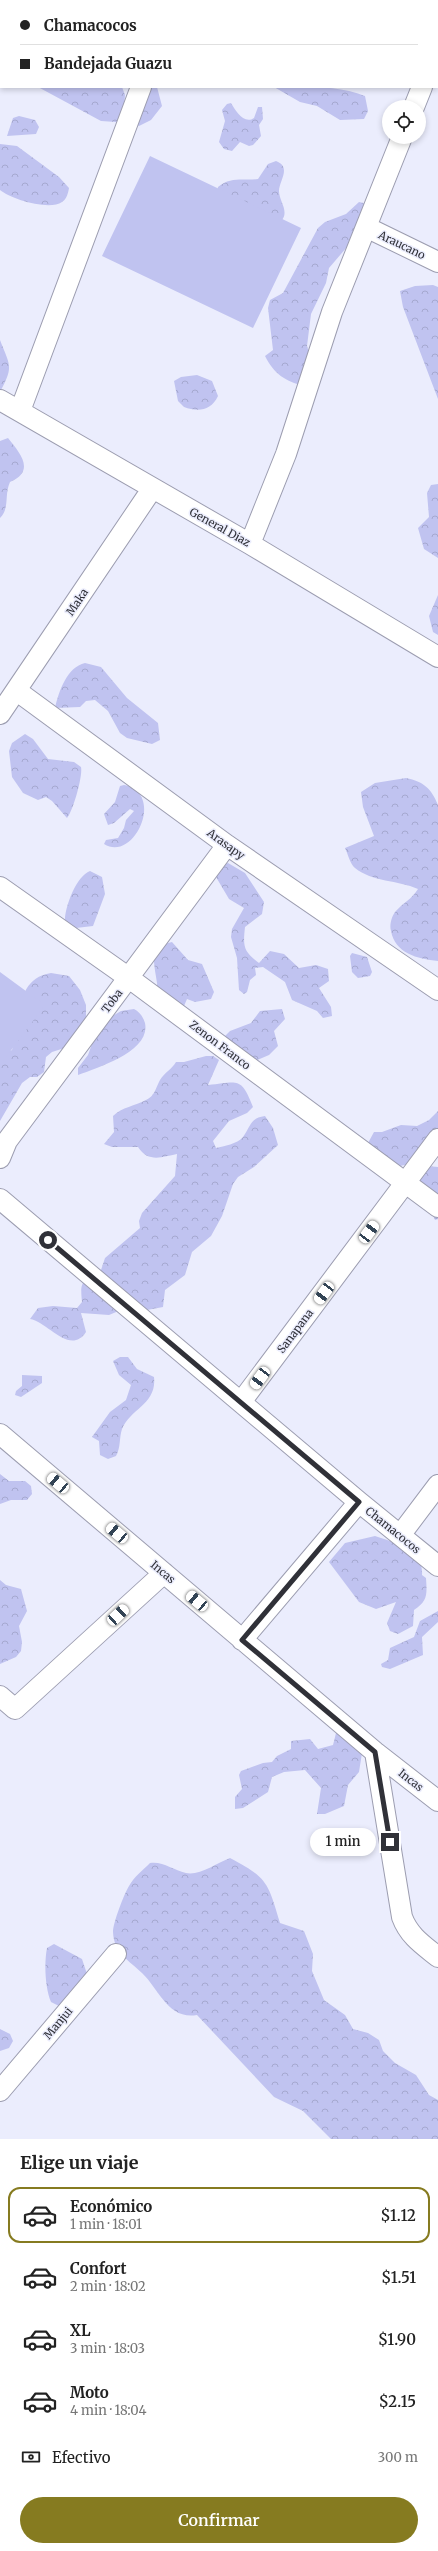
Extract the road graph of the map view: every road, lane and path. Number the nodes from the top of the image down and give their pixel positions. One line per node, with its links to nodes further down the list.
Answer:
1 (141, 88): 8 (street)
2 (422, 88): 3 (street)
3 (417, 100)
4 (399, 144): 5 (street)
5 (366, 227): 6 (street, Araucano); 10 (street)
6 (438, 262)
7 (0, 400): 8 (street, General Diaz)
8 (20, 411): 9 (street, General Diaz)
9 (152, 489): 10 (street, General Diaz); 12 (street, Maka)
10 (250, 544): 11 (street, General Diaz)
11 (438, 657)
12 (17, 691): 13 (street, Maka); 14 (street, Arasapy)
13 (0, 714)
14 (227, 846): 16 (street, Toba); 17 (street, Arasapy)
15 (0, 887): 16 (street, Zenon Franco)
16 (129, 978): 19 (street, Toba); 20 (street, Zenon Franco)
17 (438, 990)
18 (438, 1139): 20 (street, Sanapana)
19 (0, 1158)
20 (406, 1183): 22 (street, Zenon Franco); 23 (street, Sanapana)
21 (0, 1199): 23 (street, Chamacocos)
22 (438, 1207)
23 (241, 1402): 26 (street, Chamacocos)
24 (0, 1434): 29 (street, Incas)
25 (438, 1485): 27 (street)
26 (359, 1502): 27 (street, Chamacocos); 30 (street)
27 (401, 1534): 28 (street, Chamacocos)
28 (438, 1566)
29 (164, 1573): 30 (street, Incas); 31 (street)
30 (242, 1640): 32 (street, Incas)
31 (0, 1696)
32 (375, 1752): 33 (street, Incas); 35 (street)
33 (438, 1802)
34 (116, 1954): 36 (street, Manjui)
35 (438, 1958)
36 (0, 2091)

